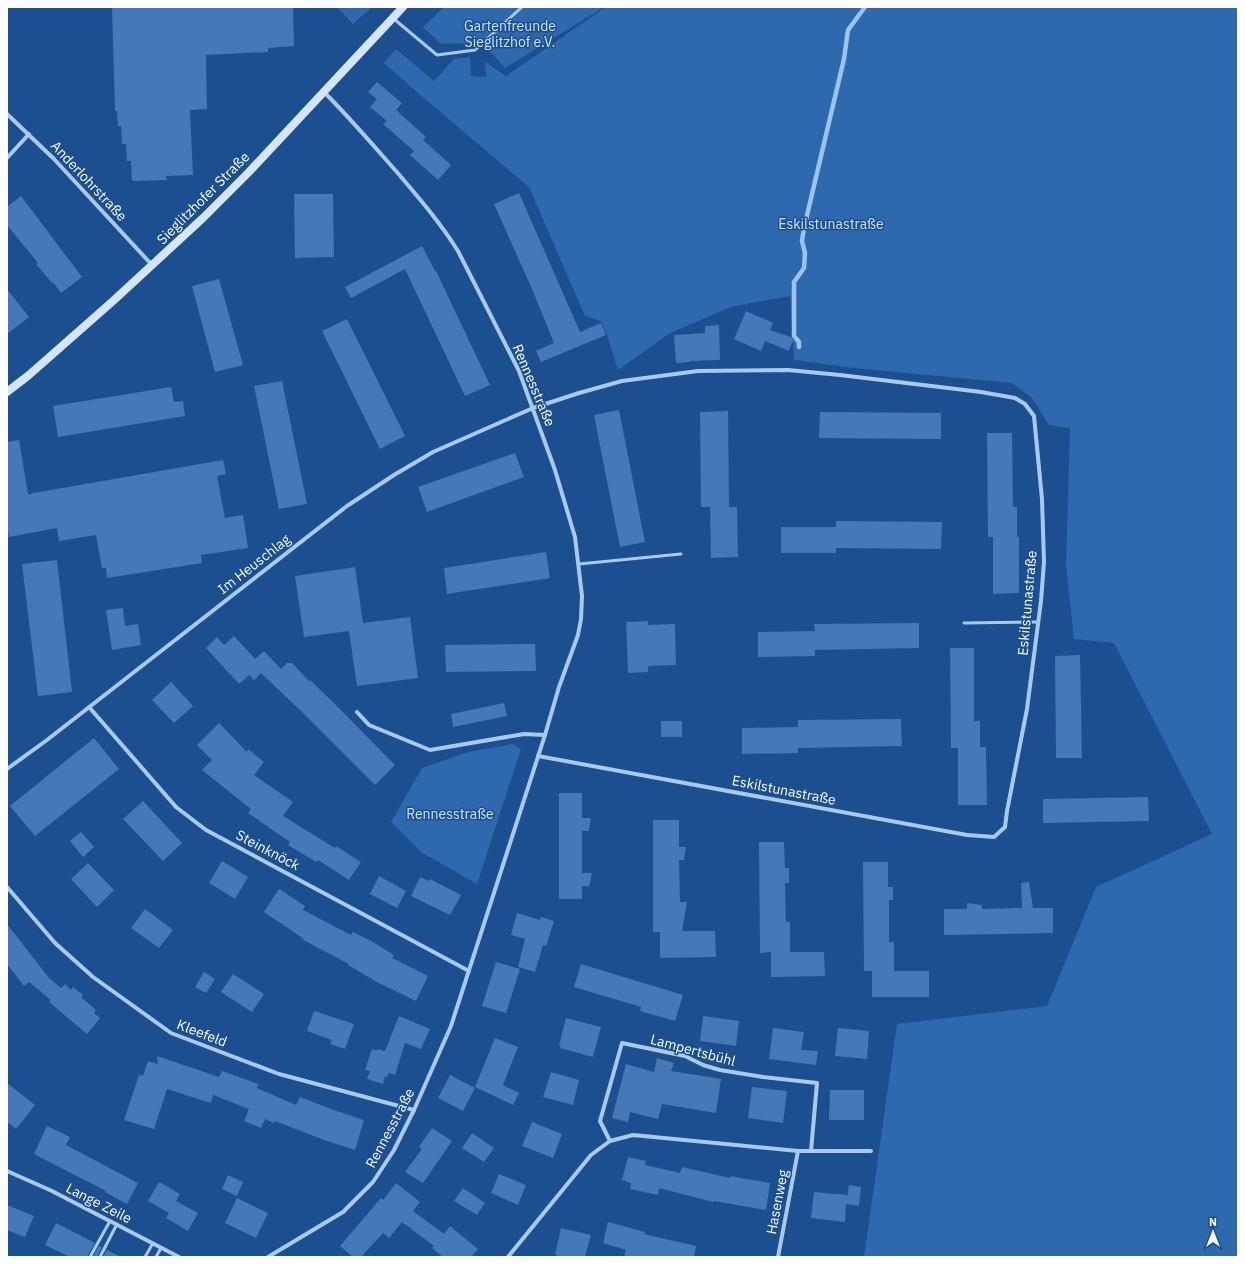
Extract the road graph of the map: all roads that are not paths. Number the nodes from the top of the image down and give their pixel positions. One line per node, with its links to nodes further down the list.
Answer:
1 (403, 7): 3 (main road, Sieglitzhofer Straße)
2 (522, 7): 3 (lane)
3 (393, 18): 4 (main road, Sieglitzhofer Straße)
4 (324, 92): 8 (main road, Sieglitzhofer Straße); 10 (street, Rennesstraße)
5 (7, 114): 6 (street, Anderlohrstraße)
6 (29, 134): 7 (street); 8 (street, Anderlohrstraße)
7 (7, 158)
8 (152, 266): 9 (main road, Sieglitzhofer Straße)
9 (7, 392)
10 (533, 408): 12 (street, Rennesstraße); 13 (street, Eskilstunastraße); 15 (street, Im Heuschlag)
11 (681, 554): 12 (lane)
12 (579, 564): 17 (street, Rennesstraße)
13 (1038, 622): 14 (lane); 18 (street, Eskilstunastraße)
14 (964, 623)
15 (88, 707): 19 (street, Im Heuschlag); 21 (street, Steinknöck)
16 (357, 712): 17 (street)
17 (545, 735): 18 (street, Rennesstraße)
18 (538, 756): 21 (street, Rennesstraße)
19 (7, 769)
20 (7, 887): 22 (street, Kleefeld)
21 (469, 970): 22 (street, Rennesstraße)
22 (414, 1110): 37 (street, Rennesstraße)
23 (610, 1141): 24 (street); 25 (street, Lampertsbühl); 38 (street)
24 (798, 1151): 25 (street); 39 (street, Hasenweg)
25 (811, 1151): 26 (street)
26 (871, 1151)
27 (7, 1171): 28 (street, Lange Zeile)
28 (110, 1221): 29 (street, Lange Zeile); 32 (lane)
29 (117, 1224): 30 (street, Lange Zeile); 33 (lane)
30 (153, 1244): 31 (street, Lange Zeile); 34 (lane)
31 (161, 1248): 35 (lane); 36 (street, Lange Zeile)
32 (90, 1257)
33 (100, 1257)
34 (145, 1257)
35 (156, 1257)
36 (179, 1257)
37 (268, 1257)
38 (508, 1257)
39 (778, 1257)

